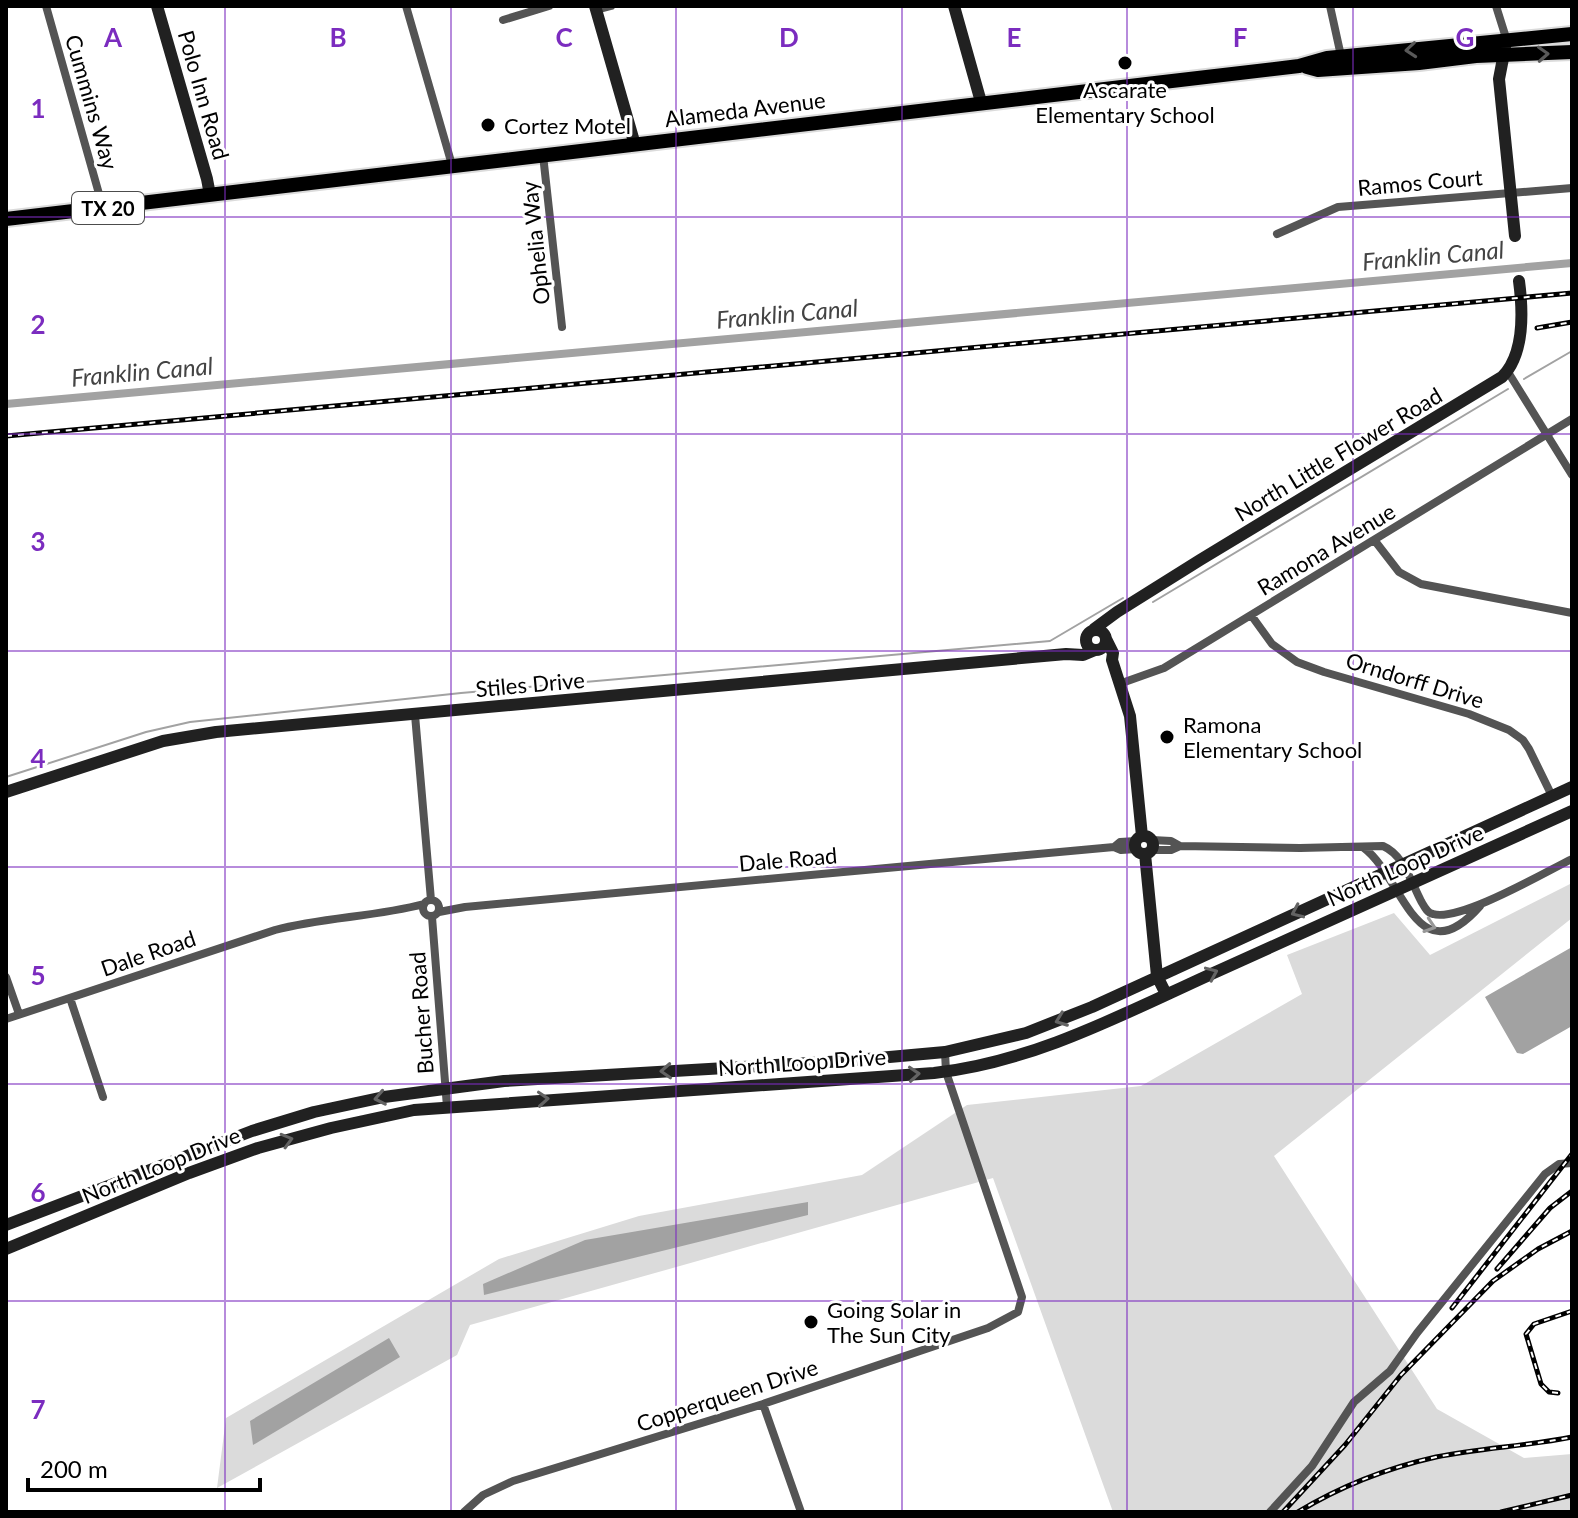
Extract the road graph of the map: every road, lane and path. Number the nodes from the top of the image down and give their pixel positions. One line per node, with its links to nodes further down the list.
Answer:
1 (46, 6): 23 (street, Cummins Way)
2 (157, 6): 22 (main road, Polo Inn Road)
3 (406, 6): 19 (street)
4 (549, 6): 10 (street)
5 (611, 6): 9 (street)
6 (954, 6): 16 (main road)
7 (1330, 6): 14 (street)
8 (1496, 6): 12 (street)
9 (595, 8): 17 (main road)
10 (503, 20)
11 (1572, 34): 12 (main road, Alameda Avenue / TX 20)
12 (1504, 49): 13 (main road, Alameda Avenue / TX 20, one-way to 13); 14 (main road, Alameda Avenue / TX 20, one-way to 14); 15 (main road, Alameda Avenue / TX 20); 21 (main road)
13 (1572, 52)
14 (1341, 56): 15 (main road, Alameda Avenue / TX 20)
15 (1299, 66): 16 (main road, Alameda Avenue / TX 20)
16 (981, 102): 17 (main road, Alameda Avenue / TX 20)
17 (635, 145): 18 (main road, Alameda Avenue / TX 20)
18 (543, 155): 19 (main road, Alameda Avenue / TX 20); 28 (street, Ophelia Way)
19 (452, 165): 22 (main road, Alameda Avenue / TX 20)
20 (1572, 188): 21 (street, Ramos Court)
21 (1510, 191): 25 (street, Ramos Court); 26 (main road)
22 (210, 195): 23 (main road, Alameda Avenue / TX 20)
23 (103, 209): 24 (main road, Alameda Avenue / TX 20)
24 (6, 219)
25 (1277, 234)
26 (1515, 236)
27 (1519, 281): 29 (main road)
28 (562, 327)
29 (1508, 372): 31 (street); 36 (main road, North Little Flower Road)
30 (1572, 419): 31 (street, Ramona Avenue)
31 (1547, 435): 32 (street); 33 (street, Ramona Avenue)
32 (1572, 475)
33 (1375, 541): 34 (street); 35 (street, Ramona Avenue)
34 (1572, 613)
35 (1251, 615): 40 (street, Ramona Avenue); 44 (street, Orndorff Drive)
36 (1110, 619): 37 (main road, North Little Flower Road); 38 (main road)
37 (1090, 633): 38 (main road); 38 (main road); 39 (main road)
38 (1101, 644): 39 (main road, Stiles Drive); 40 (main road)
39 (1066, 654): 41 (main road, Stiles Drive)
40 (1119, 684): 46 (main road)
41 (415, 715): 43 (main road, Stiles Drive); 54 (street, Bucher Road)
42 (1572, 787): 44 (main road, North Loop Drive)
43 (6, 792)
44 (1552, 796): 49 (main road, North Loop Drive)
45 (1572, 811): 51 (main road, North Loop Drive)
46 (1144, 845): 47 (street, Dale Road); 54 (street, Dale Road); 55 (main road)
47 (1364, 848): 49 (street, Dale Road); 50 (street, Dale Road)
48 (1572, 859): 53 (street, Dale Road)
49 (1403, 865): 50 (main road, North Loop Drive); 51 (street, Dale Road)
50 (1386, 872): 52 (street, Dale Road); 55 (main road, North Loop Drive, one-way to 55)
51 (1413, 884): 52 (main road, North Loop Drive); 53 (street, Dale Road)
52 (1397, 890): 53 (street, Dale Road, one-way to 53); 57 (main road, North Loop Drive, one-way to 52)
53 (1483, 903)
54 (431, 908): 58 (street, Dale Road); 64 (street, Bucher Road)
55 (1157, 976): 57 (main road); 61 (main road, North Loop Drive, one-way to 61)
56 (6, 977): 59 (street)
57 (1166, 994): 63 (main road, North Loop Drive)
58 (70, 998): 59 (street, Dale Road); 66 (street)
59 (19, 1014): 60 (street, Dale Road)
60 (6, 1019)
61 (945, 1052): 62 (main road, North Loop Drive); 63 (street, Copperqueen Drive)
62 (695, 1070): 64 (main road, North Loop Drive, one-way to 64); 65 (main road)
63 (946, 1072): 65 (main road, North Loop Drive, one-way to 63); 73 (street, Copperqueen Drive)
64 (445, 1087): 67 (street, Bucher Road); 68 (main road, North Loop Drive, one-way to 68)
65 (696, 1088): 67 (main road, North Loop Drive, one-way to 65)
66 (103, 1097)
67 (447, 1107): 70 (main road, North Loop Drive, one-way to 67)
68 (205, 1149): 70 (main road); 71 (main road, North Loop Drive)
69 (1572, 1163): 76 (street)
70 (211, 1165): 72 (main road, North Loop Drive)
71 (6, 1225)
72 (6, 1249)
73 (763, 1404): 74 (street, Copperqueen Drive); 75 (street)
74 (464, 1512)
75 (801, 1512)
76 (1270, 1512)

